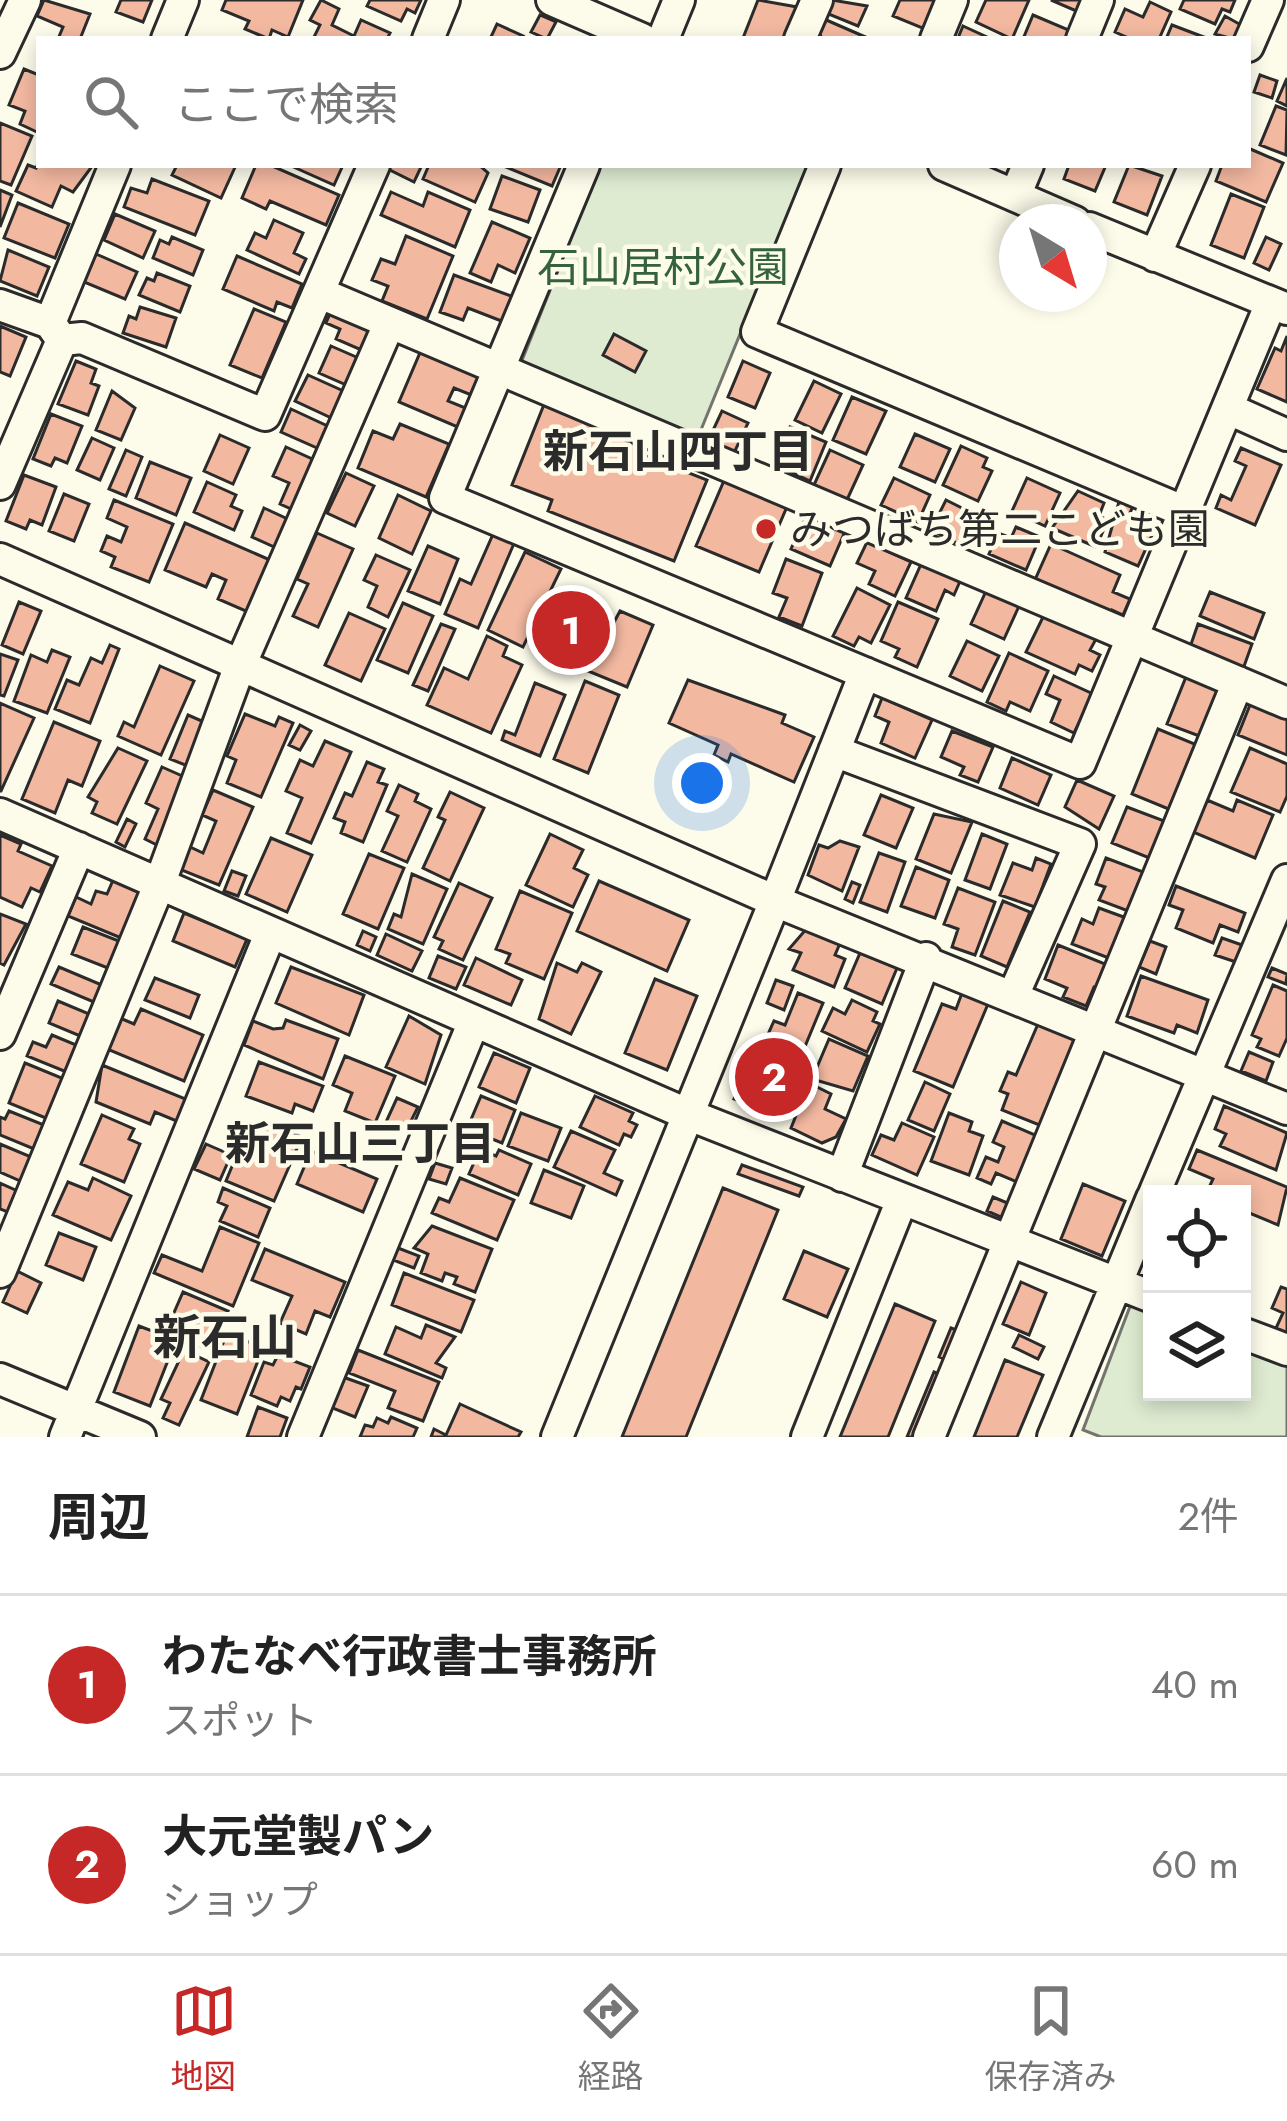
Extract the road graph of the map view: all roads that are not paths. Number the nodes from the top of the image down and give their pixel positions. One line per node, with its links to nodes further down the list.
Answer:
1 (25, 0): 18 (street)
2 (183, 0): 10 (street)
3 (444, 0): 11 (street)
4 (552, 0): 12 (street)
5 (680, 0): 13 (street)
6 (817, 0): 14 (street)
7 (952, 0): 15 (street)
8 (1098, 0): 16 (street)
9 (1268, 0): 17 (street)
10 (167, 36)
11 (429, 36)
12 (639, 36)
13 (646, 36)
14 (801, 36)
15 (937, 36)
16 (1083, 36)
17 (1251, 39)
18 (0, 52)
19 (114, 168): 34 (street)
20 (373, 168): 30 (street)
21 (583, 168): 35 (street)
22 (825, 168): 39 (street)
23 (951, 168): 26 (street)
24 (1027, 168): 26 (street)
25 (1195, 168): 29 (street)
26 (1015, 196): 27 (street)
27 (1033, 204)
28 (1107, 236): 29 (street)
29 (1155, 256): 32 (street)
30 (320, 293): 33 (street); 34 (street)
31 (0, 305): 34 (street)
32 (1279, 306): 36 (street)
33 (389, 324): 35 (street); 42 (street)
34 (56, 332): 38 (street)
35 (501, 370): 41 (street); 43 (street)
36 (1229, 409): 37 (street); 39 (street)
37 (1287, 435)
38 (0, 484)
39 (1183, 511): 41 (street)
40 (0, 559): 42 (street)
41 (1132, 637): 43 (street); 44 (street)
42 (239, 668): 50 (street); 51 (street)
43 (865, 673): 46 (street)
44 (1238, 682): 45 (street); 56 (street)
45 (1287, 703)
46 (834, 751): 51 (street); 54 (street)
47 (0, 814): 48 (street)
48 (79, 848): 50 (street); 57 (street)
49 (1287, 880): 58 (street)
50 (159, 885): 52 (street); 66 (street)
51 (775, 901): 53 (street); 60 (street)
52 (270, 934): 55 (street); 72 (street)
53 (926, 958): 54 (street); 61 (street)
54 (1013, 996): 56 (street)
55 (474, 1021): 60 (street); 74 (street)
56 (1096, 1030): 58 (street); 65 (street)
57 (0, 1034)
58 (1208, 1074): 59 (street); 62 (street)
59 (1287, 1109)
60 (688, 1114): 61 (street); 75 (street)
61 (842, 1176): 63 (street)
62 (1158, 1185)
63 (901, 1202): 65 (street); 76 (street)
64 (1143, 1218): 67 (street)
65 (1009, 1242): 67 (street); 77 (street)
66 (0, 1272)
67 (1114, 1283): 68 (street); 78 (street)
68 (1143, 1294)
69 (1251, 1336): 70 (street)
70 (1287, 1350)
71 (0, 1379): 72 (street)
72 (70, 1424): 73 (street)
73 (140, 1437)
74 (303, 1437)
75 (557, 1437)
76 (807, 1437)
77 (929, 1437)
78 (1053, 1437)

